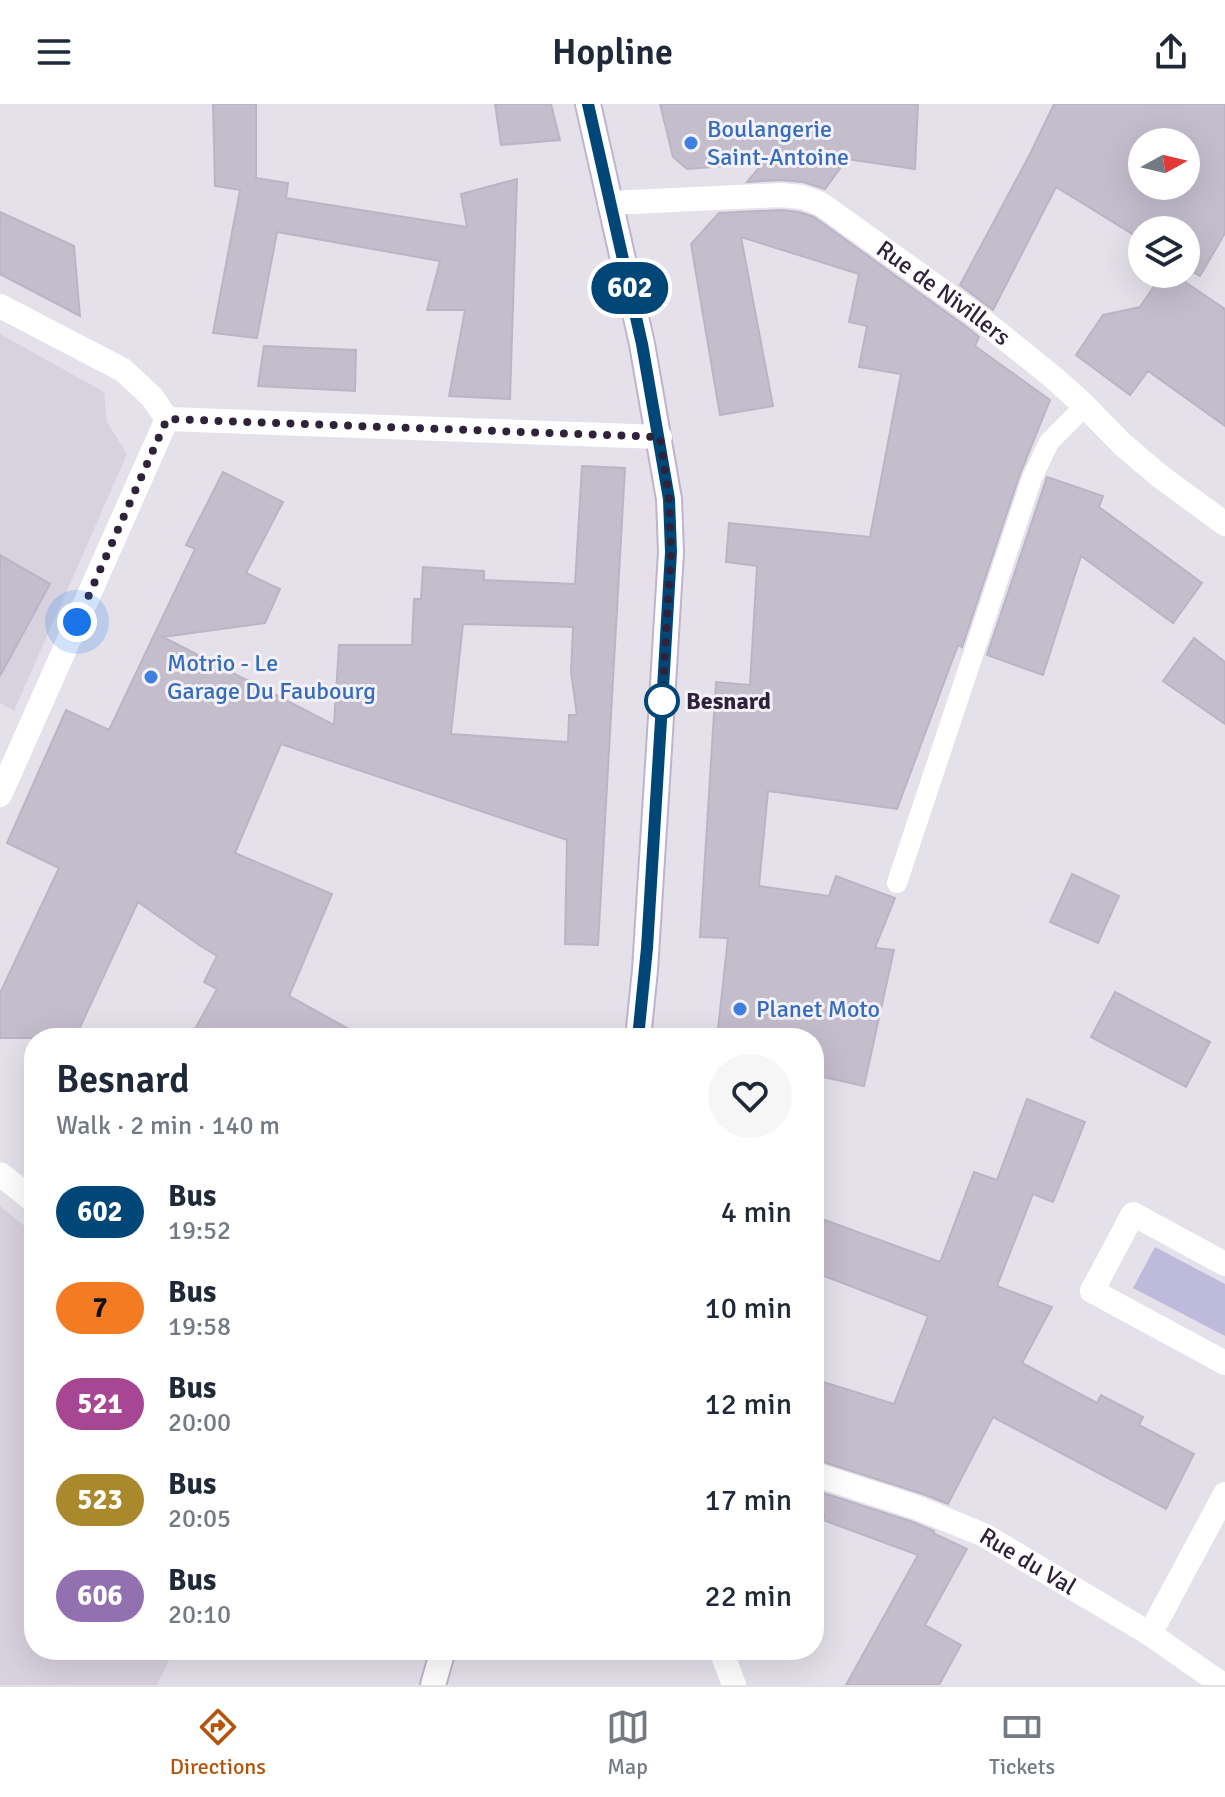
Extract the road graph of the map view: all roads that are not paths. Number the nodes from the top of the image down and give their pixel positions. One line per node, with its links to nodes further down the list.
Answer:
1 (588, 104): 2 (street)
2 (610, 203): 4 (street, Rue de Nivillers); 6 (street)
3 (0, 306): 5 (street)
4 (1085, 406): 7 (street, Rue de Nivillers); 9 (lane)
5 (167, 419): 6 (street); 8 (street)
6 (660, 437): 10 (street)
7 (1225, 524)
8 (0, 795)
9 (897, 883)
10 (639, 1028)
11 (0, 1174): 12 (street)
12 (24, 1193)
13 (1225, 1264): 14 (street)
14 (1225, 1363)
15 (824, 1477): 17 (street, Rue du Val)
16 (1225, 1494): 17 (street)
17 (1150, 1634): 22 (street, Rue du Val)
18 (440, 1660): 20 (street)
19 (725, 1660): 21 (street)
20 (433, 1685)
21 (734, 1685)
22 (1223, 1685)

